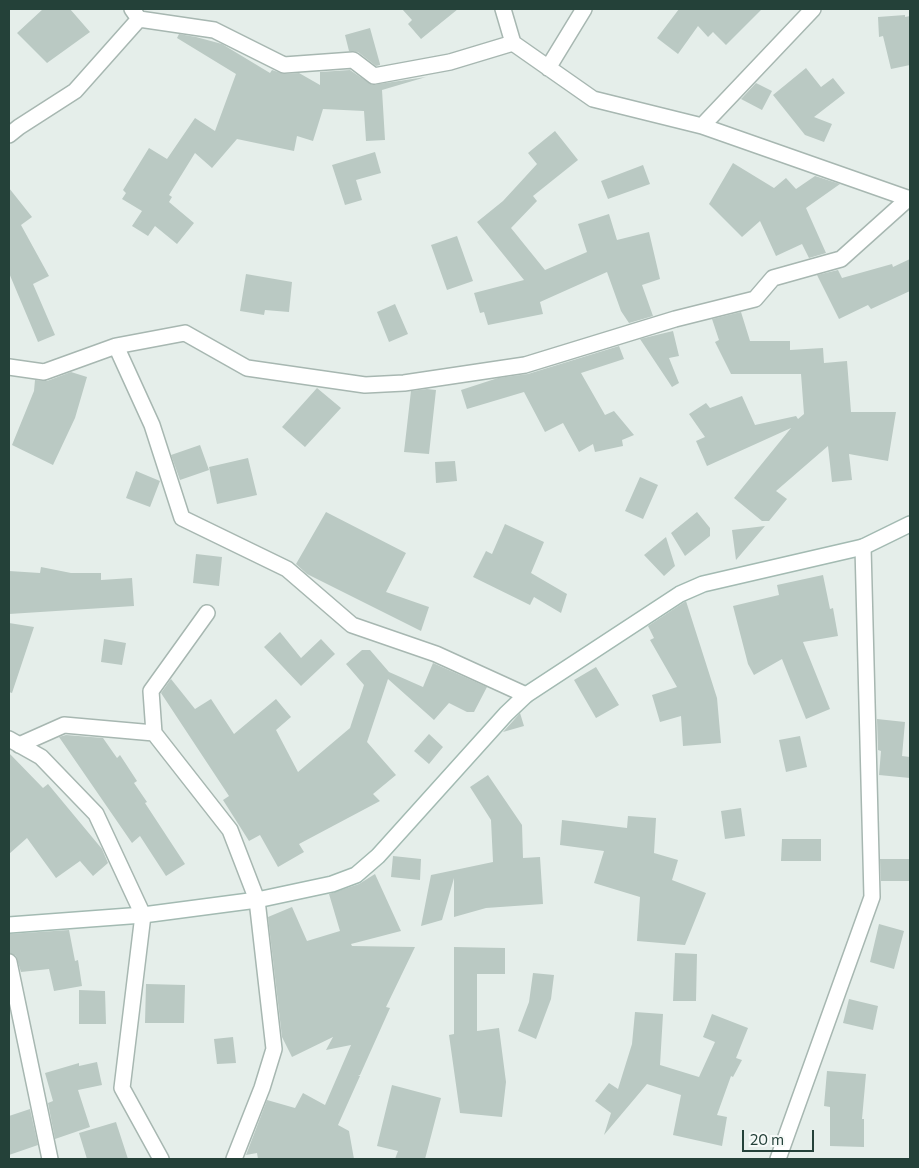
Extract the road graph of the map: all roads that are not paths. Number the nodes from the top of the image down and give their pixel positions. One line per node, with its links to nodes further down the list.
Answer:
1 (503, 9): 5 (street)
2 (584, 9): 6 (street)
3 (813, 9): 7 (street)
4 (136, 14): 5 (street); 8 (street)
5 (512, 43): 6 (street)
6 (548, 68): 7 (street)
7 (702, 126): 9 (street)
8 (9, 135)
9 (910, 199): 10 (street)
10 (116, 346): 11 (street); 15 (street)
11 (9, 367)
12 (910, 524): 13 (street)
13 (862, 547): 15 (street); 25 (street)
14 (207, 613): 16 (street)
15 (526, 695): 18 (street)
16 (154, 734): 17 (street); 18 (street)
17 (14, 742): 19 (street)
18 (257, 900): 19 (street); 24 (street)
19 (143, 914): 20 (street); 23 (street)
20 (9, 925)
21 (9, 962): 22 (street)
22 (50, 1159)
23 (161, 1159)
24 (234, 1159)
25 (778, 1159)

